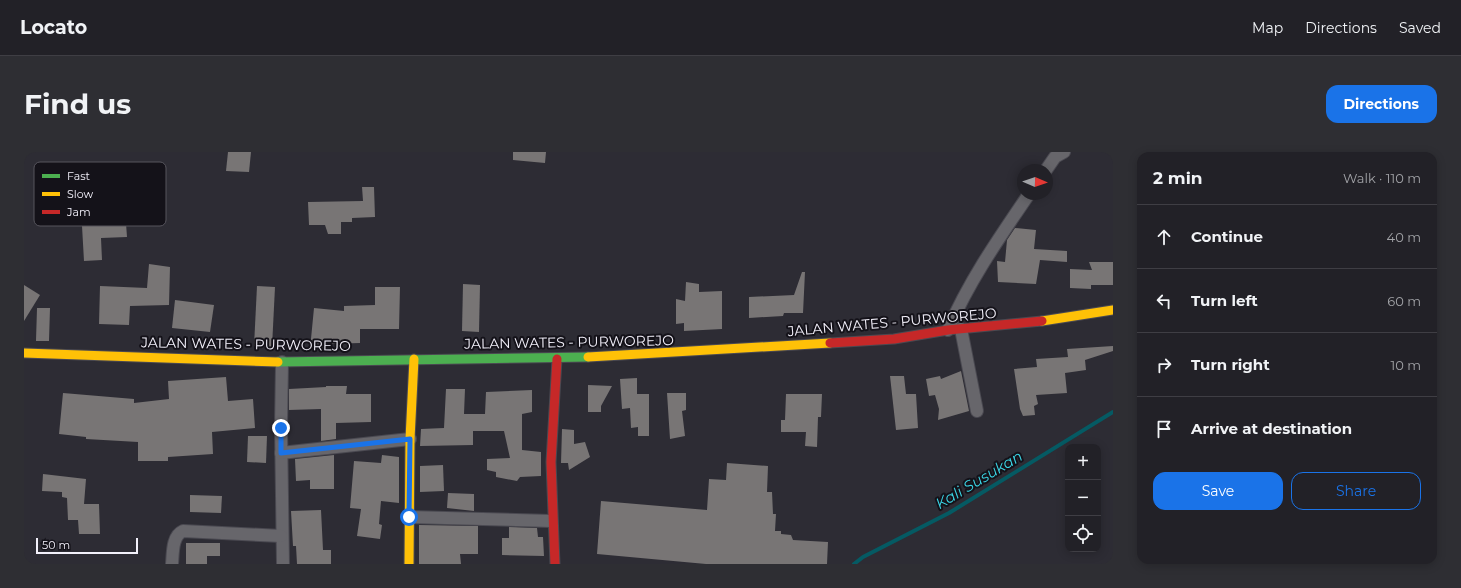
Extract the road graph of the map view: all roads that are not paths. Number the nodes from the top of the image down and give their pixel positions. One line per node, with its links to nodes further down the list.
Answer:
1 (1064, 152): 2 (street)
2 (1050, 164)
3 (1025, 200): 6 (street)
4 (1113, 310): 5 (main road, JALAN WATES - PURWOREJO)
5 (961, 329): 6 (main road, JALAN WATES - PURWOREJO); 11 (street)
6 (948, 330): 8 (main road, JALAN WATES - PURWOREJO)
7 (24, 353): 10 (main road, JALAN WATES - PURWOREJO)
8 (557, 358): 9 (main road, JALAN WATES - PURWOREJO); 15 (main road)
9 (414, 359): 10 (main road, JALAN WATES - PURWOREJO); 12 (main road)
10 (282, 362): 13 (street)
11 (977, 410)
12 (410, 439): 13 (street); 14 (main road)
13 (281, 453): 16 (street)
14 (409, 517): 15 (street); 19 (main road)
15 (551, 521): 20 (main road)
16 (281, 536): 17 (street); 18 (street)
17 (172, 564)
18 (283, 564)
19 (409, 564)
20 (555, 564)

